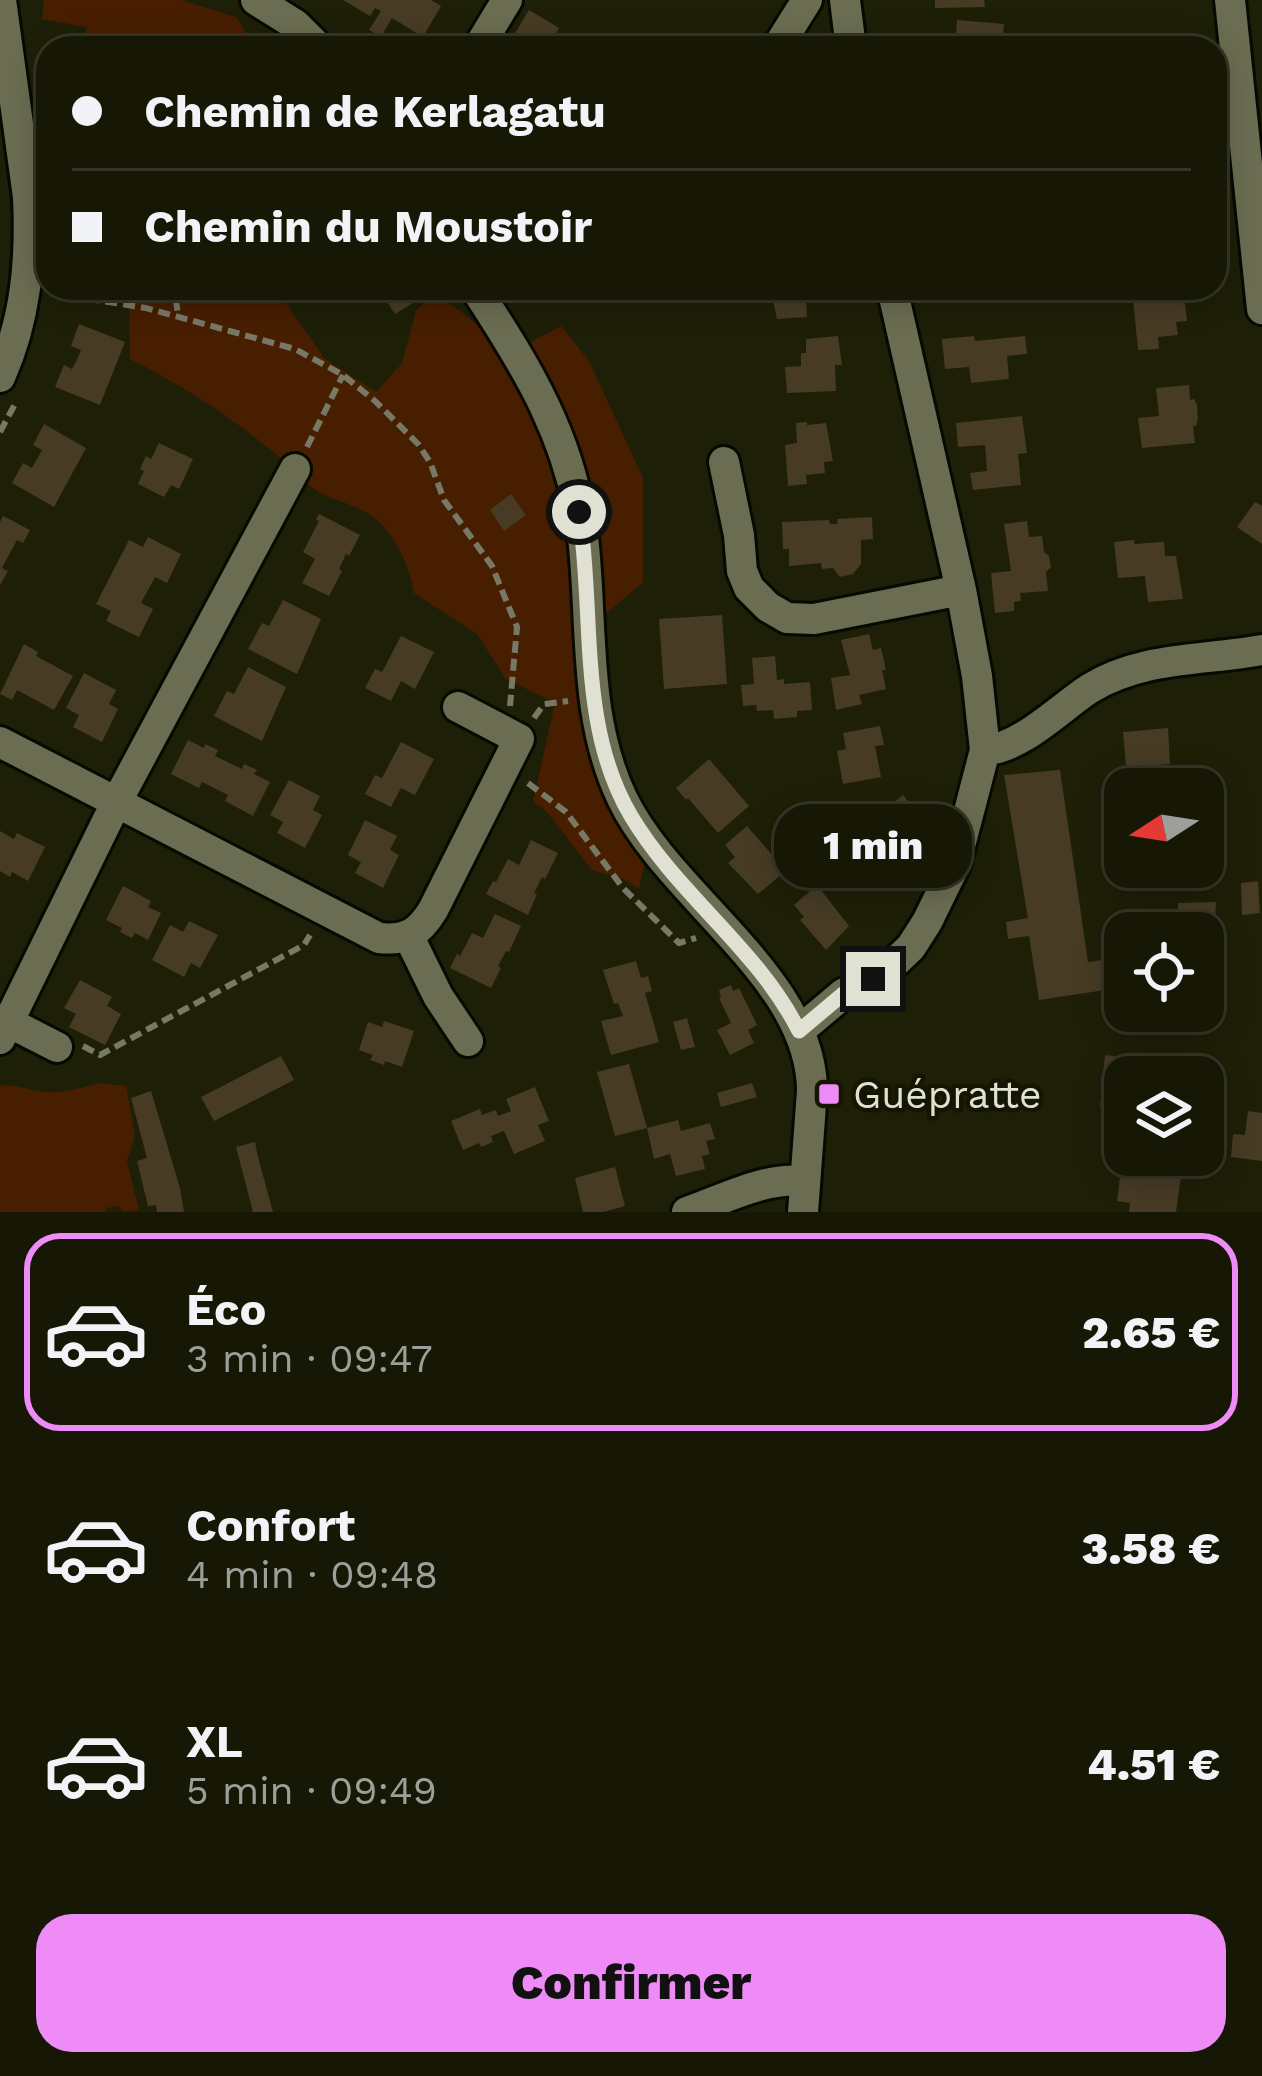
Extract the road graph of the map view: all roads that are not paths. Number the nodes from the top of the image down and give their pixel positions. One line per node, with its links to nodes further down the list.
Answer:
1 (1, 0): 14 (street)
2 (256, 0): 7 (street)
3 (507, 0): 8 (street)
4 (807, 0): 9 (street)
5 (845, 0): 10 (street)
6 (1230, 0): 13 (street)
7 (307, 36)
8 (485, 36)
9 (784, 36)
10 (850, 36)
11 (482, 300): 25 (street)
12 (895, 300): 17 (street)
13 (1262, 309)
14 (0, 376)
15 (724, 462): 17 (street)
16 (296, 469): 22 (street)
17 (961, 590): 21 (street)
18 (1262, 650): 21 (street)
19 (458, 706): 23 (street)
20 (0, 742): 22 (street)
21 (985, 750): 24 (street)
22 (116, 803): 23 (street); 26 (street)
23 (409, 937): 28 (street)
24 (843, 994): 25 (street); 27 (street)
25 (783, 1000): 27 (street)
26 (4, 1030): 29 (street)
27 (799, 1031): 30 (street)
28 (468, 1041)
29 (57, 1047)
30 (804, 1196): 31 (street)
31 (687, 1212)

